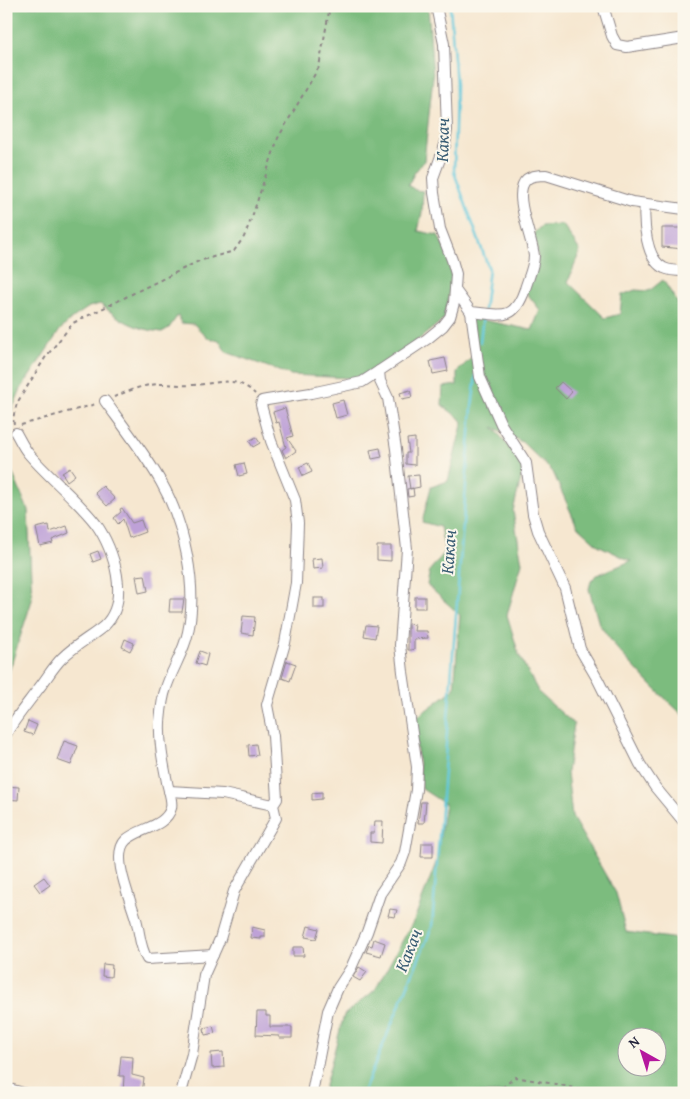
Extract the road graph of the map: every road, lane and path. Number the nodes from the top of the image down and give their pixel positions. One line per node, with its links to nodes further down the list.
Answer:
1 (330, 6): 13 (path)
2 (436, 6): 8 (street)
3 (603, 6): 4 (street)
4 (684, 38)
5 (645, 204): 6 (street); 7 (street); 9 (street)
6 (684, 209)
7 (684, 271)
8 (455, 290): 9 (street); 10 (street)
9 (474, 312): 17 (street)
10 (379, 371): 12 (street); 22 (street)
11 (105, 400): 12 (path); 13 (path); 15 (street)
12 (262, 401): 16 (street)
13 (16, 433): 14 (street)
14 (6, 734)
15 (169, 791): 16 (street); 18 (street)
16 (273, 805): 18 (street)
17 (684, 822)
18 (213, 955): 21 (street)
19 (6, 1088): 20 (street)
20 (23, 1093)
21 (181, 1093)
22 (312, 1093)
23 (496, 1093): 24 (path)
24 (593, 1093)

